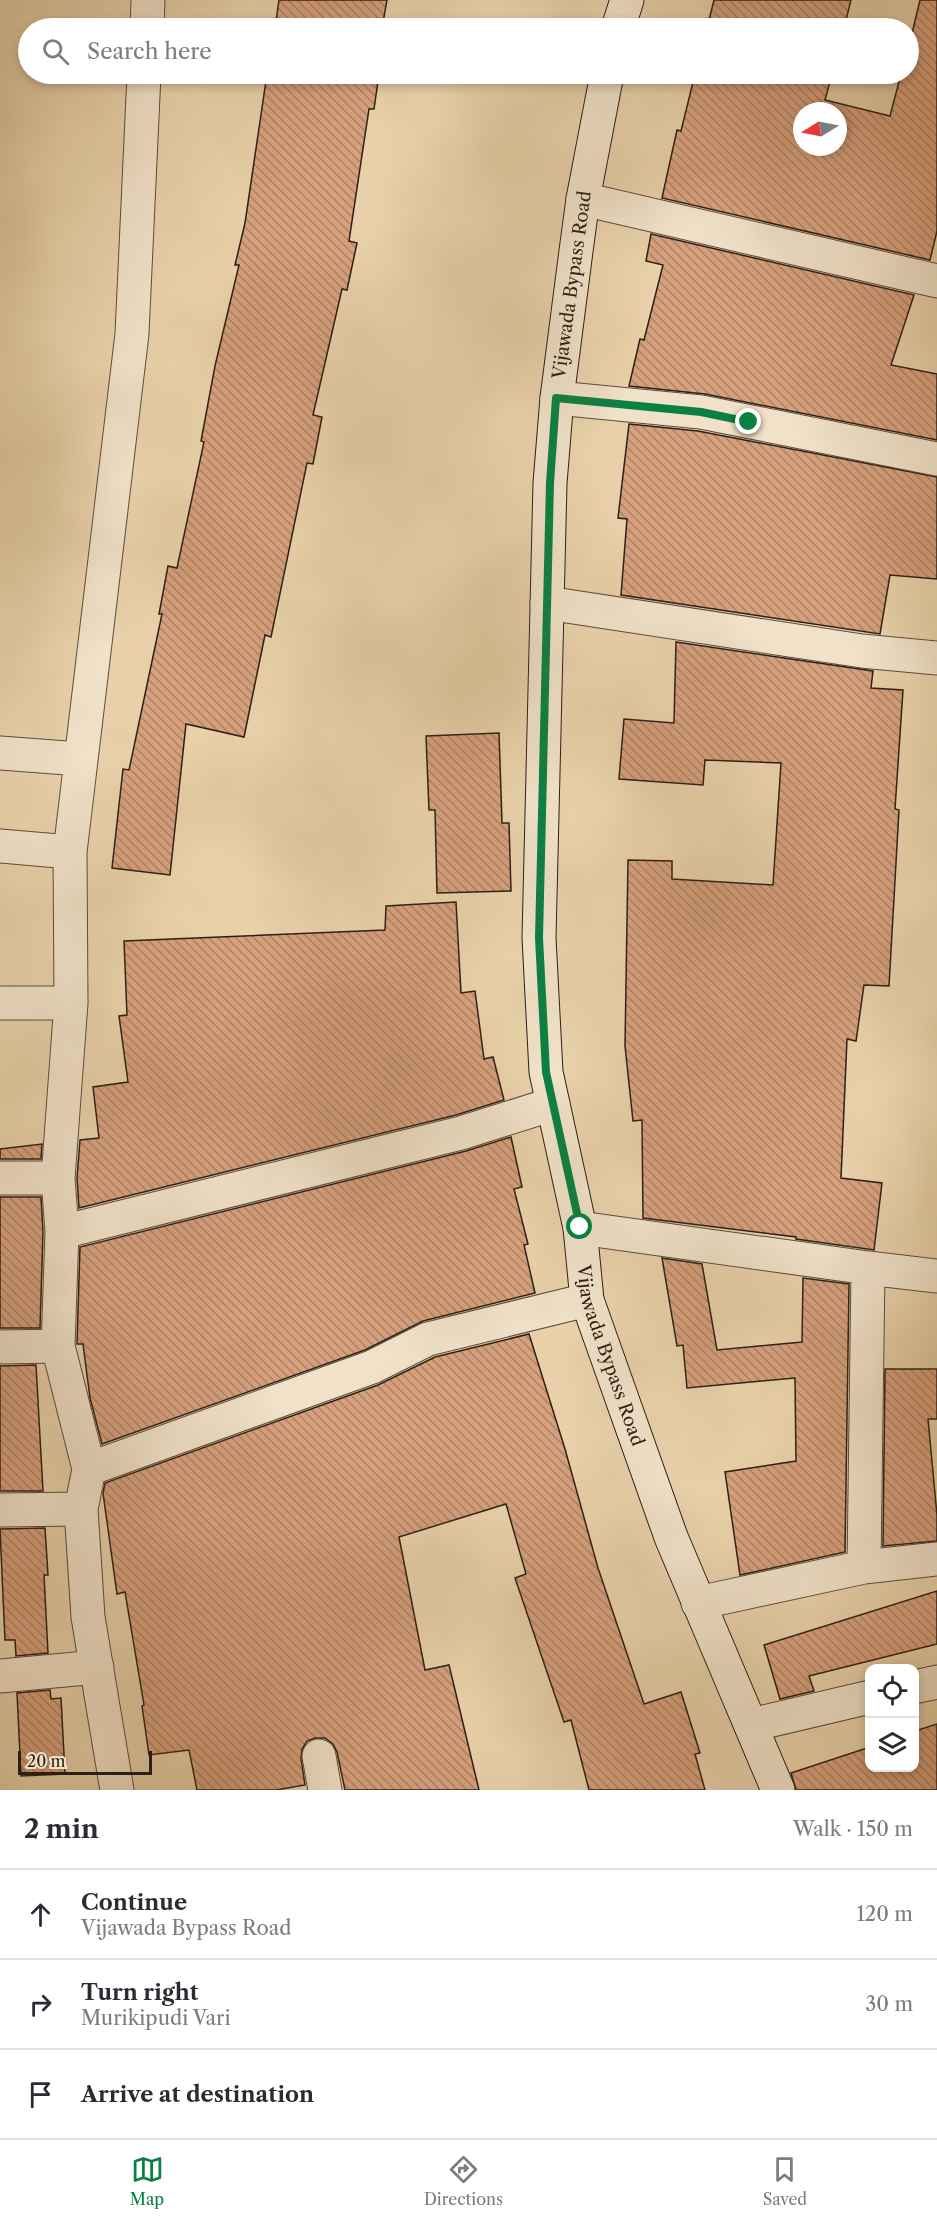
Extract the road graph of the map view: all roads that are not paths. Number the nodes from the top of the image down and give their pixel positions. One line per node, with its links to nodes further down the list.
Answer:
1 (148, 0): 3 (street)
2 (627, 0): 4 (street)
3 (147, 18)
4 (621, 18)
5 (144, 84): 14 (street)
6 (605, 84): 7 (street, Vijawada Bypass Road)
7 (583, 199): 8 (street); 9 (street, Vijawada Bypass Road)
8 (937, 281)
9 (556, 398): 10 (street); 11 (street, Vijawada Bypass Road)
10 (937, 459)
11 (547, 603): 12 (street); 19 (street, Vijawada Bypass Road)
12 (937, 658)
13 (0, 753): 14 (street)
14 (80, 759): 16 (street)
15 (0, 846): 16 (street)
16 (70, 852): 17 (street)
17 (71, 1003): 18 (street); 21 (street)
18 (0, 1004)
19 (553, 1104): 22 (street, Vijawada Bypass Road); 23 (street)
20 (0, 1178): 21 (street)
21 (58, 1178): 23 (street)
22 (580, 1227): 24 (street); 26 (street, Vijawada Bypass Road)
23 (62, 1232): 27 (street)
24 (868, 1268): 25 (street); 33 (street)
25 (937, 1276)
26 (587, 1300): 29 (street); 34 (street, Vijawada Bypass Road)
27 (58, 1346): 28 (street); 29 (street)
28 (0, 1347)
29 (89, 1469): 30 (street)
30 (81, 1509): 31 (street); 35 (street)
31 (0, 1510)
32 (937, 1559): 33 (street)
33 (864, 1567): 34 (street)
34 (698, 1603): 40 (street, Vijawada Bypass Road)
35 (97, 1667): 36 (street); 42 (street)
36 (0, 1676)
37 (937, 1682): 38 (street)
38 (919, 1686)
39 (865, 1698): 40 (street)
40 (751, 1725): 44 (street, Vijawada Bypass Road)
41 (319, 1756): 43 (street)
42 (117, 1790)
43 (325, 1790)
44 (778, 1790)

